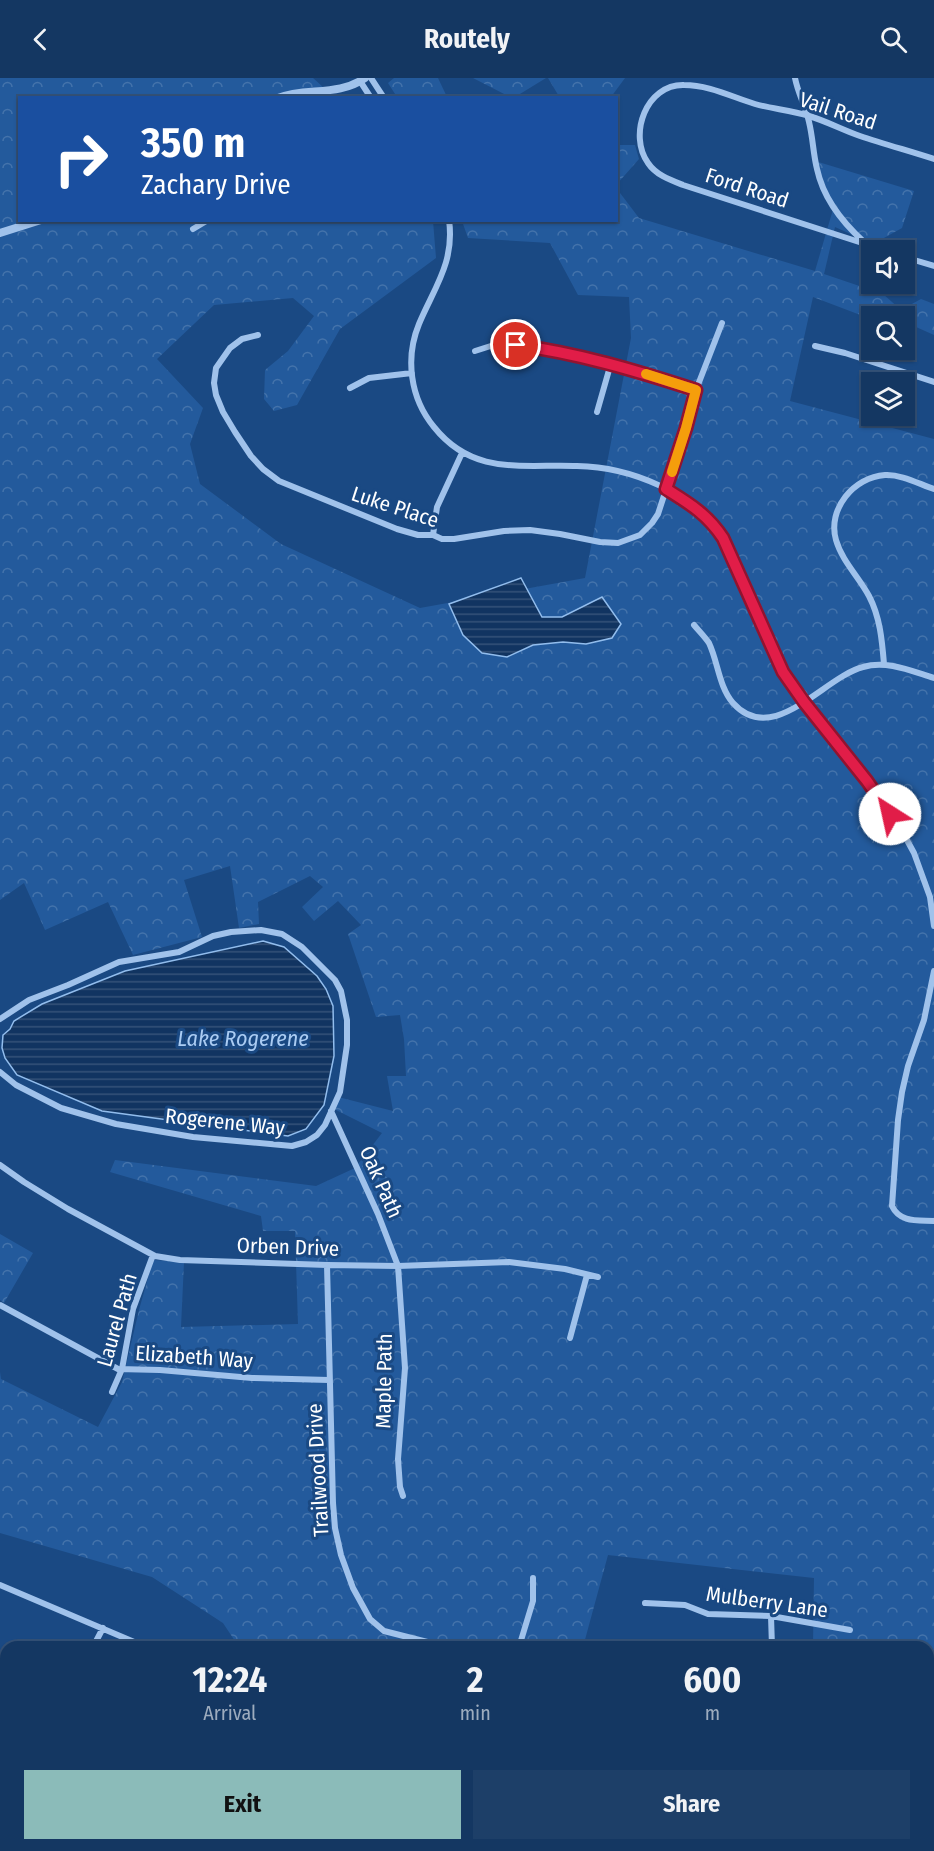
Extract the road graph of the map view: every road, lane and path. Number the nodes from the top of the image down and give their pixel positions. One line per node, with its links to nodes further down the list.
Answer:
1 (371, 78): 6 (street)
2 (795, 78): 7 (street)
3 (363, 80): 4 (street); 5 (street)
4 (282, 96)
5 (370, 96)
6 (383, 96)
7 (807, 115): 8 (street, Vail Road); 9 (street, Vail Road); 15 (street)
8 (642, 119): 16 (street, Ford Road)
9 (934, 159)
10 (34, 222): 14 (street)
11 (205, 222): 13 (street)
12 (449, 222): 24 (street)
13 (193, 229)
14 (0, 233)
15 (861, 240)
16 (861, 243)
17 (915, 260): 18 (street)
18 (934, 266)
19 (722, 323): 27 (street, Luke Place)
20 (258, 335): 32 (street, Luke Place)
21 (815, 346): 25 (street)
22 (475, 351): 23 (street)
23 (611, 363): 27 (street); 28 (street)
24 (412, 373): 26 (street); 29 (street)
25 (934, 382)
26 (350, 388)
27 (696, 390): 30 (street, Luke Place)
28 (597, 412)
29 (462, 453): 30 (street); 32 (street)
30 (666, 489): 32 (street, Luke Place); 36 (street)
31 (934, 489): 34 (street)
32 (433, 535)
33 (694, 625): 36 (street)
34 (884, 663): 35 (street); 36 (street)
35 (934, 678)
36 (804, 702): 37 (street)
37 (934, 926)
38 (934, 971): 43 (street)
39 (0, 1019): 41 (street, Rogerene Way)
40 (0, 1072): 41 (street, Rogerene Way)
41 (332, 1111): 46 (street, Oak Path)
42 (0, 1165): 44 (street, Orben Drive)
43 (934, 1221)
44 (153, 1255): 45 (street, Orben Drive); 51 (street, Laurel Path)
45 (327, 1265): 46 (street, Orben Drive); 52 (street, Trailwood Drive)
46 (398, 1266): 47 (street, Orben Drive); 54 (street, Maple Path)
47 (587, 1275): 48 (street, Orben Drive); 50 (street)
48 (598, 1277)
49 (0, 1305): 51 (street, Elizabeth Way)
50 (570, 1338)
51 (122, 1369): 52 (street, Elizabeth Way); 53 (street, Laurel Path)
52 (329, 1380): 63 (street, Trailwood Drive)
53 (112, 1392)
54 (403, 1496)
55 (533, 1578): 64 (street)
56 (0, 1585): 59 (street)
57 (645, 1603): 58 (street, Mulberry Lane)
58 (771, 1616): 60 (street, Mulberry Lane); 65 (street)
59 (104, 1628): 61 (street); 62 (street)
60 (850, 1630)
61 (96, 1641)
62 (133, 1641)
63 (423, 1641)
64 (521, 1641)
65 (772, 1641)

